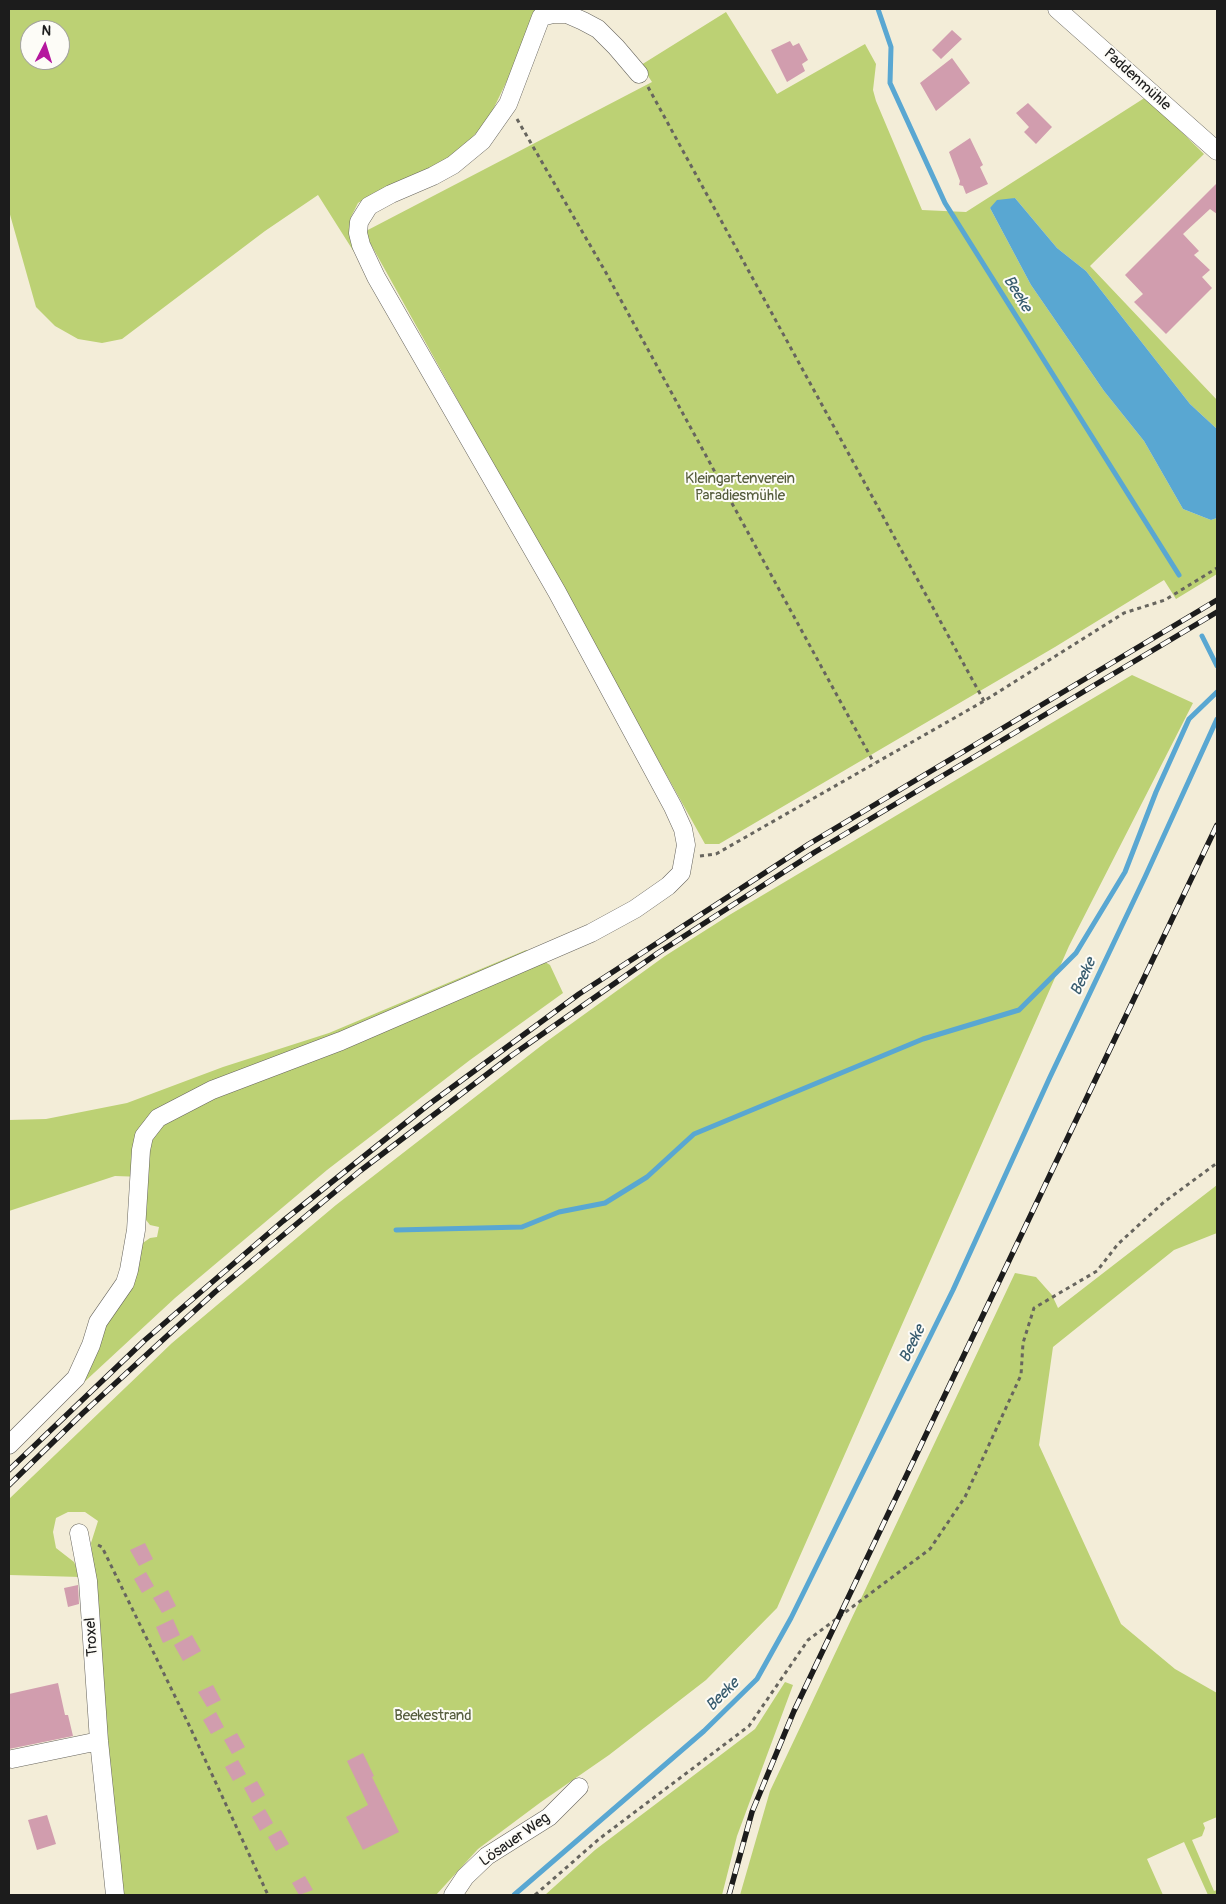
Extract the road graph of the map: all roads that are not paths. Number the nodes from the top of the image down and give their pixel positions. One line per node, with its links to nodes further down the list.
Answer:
1 (1057, 9): 3 (street, Paddenmühle)
2 (638, 74): 4 (street)
3 (1217, 151)
4 (9, 1446)
5 (78, 1533): 6 (street, Troxel)
6 (99, 1741): 7 (street); 9 (street, Troxel)
7 (12, 1759)
8 (579, 1787): 10 (street, Lösauer Weg)
9 (114, 1895)
10 (453, 1895)

